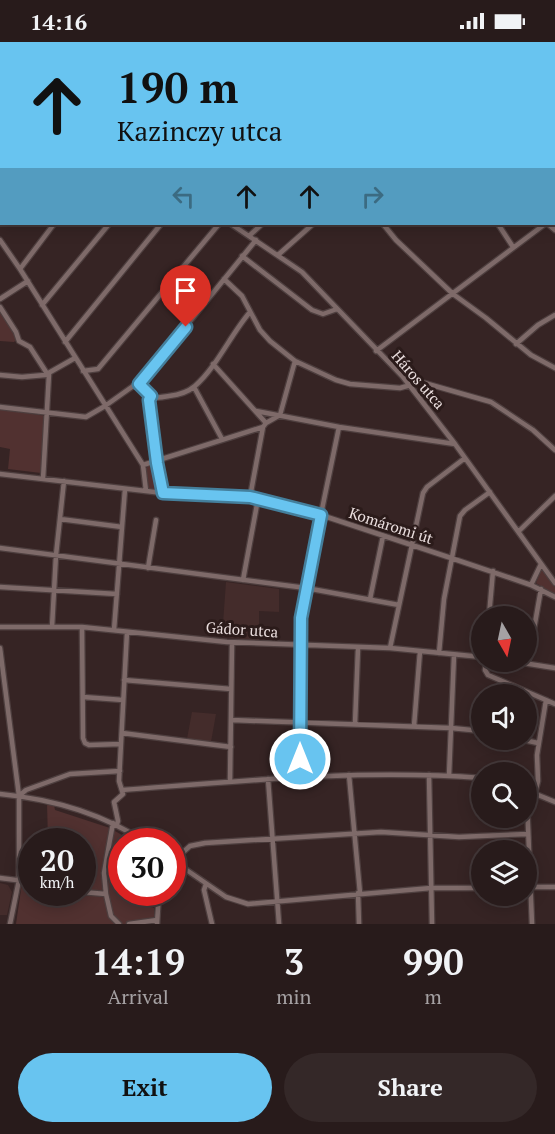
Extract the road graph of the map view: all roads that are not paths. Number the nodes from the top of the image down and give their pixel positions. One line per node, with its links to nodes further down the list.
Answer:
1 (53, 225): 17 (street)
2 (108, 225): 22 (street)
3 (160, 225): 27 (street)
4 (218, 225): 34 (street)
5 (232, 225): 11 (street, Háros utca)
6 (261, 225): 11 (street)
7 (312, 225): 15 (street)
8 (384, 225): 20 (street)
9 (499, 225): 14 (street)
10 (546, 225): 14 (street)
11 (249, 236): 13 (street, Háros utca)
12 (0, 240): 17 (street)
13 (256, 240): 15 (street, Háros utca); 16 (street)
14 (513, 247): 20 (street)
15 (278, 255): 24 (street, Háros utca)
16 (242, 256): 18 (street); 24 (street)
17 (20, 269): 19 (street)
18 (224, 279): 25 (street); 37 (street)
19 (28, 281): 21 (street); 22 (street)
20 (453, 294): 28 (street); 29 (street)
21 (0, 298)
22 (42, 305): 27 (street)
23 (0, 307): 35 (street)
24 (337, 309): 29 (street, Háros utca)
25 (250, 312): 31 (street); 32 (street)
26 (555, 315): 28 (street)
27 (65, 342): 30 (street)
28 (516, 344): 33 (street)
29 (376, 351): 38 (street, Háros utca)
30 (75, 358): 34 (street); 35 (street)
31 (295, 361): 38 (street); 45 (street)
32 (213, 364): 39 (street); 43 (street)
33 (555, 368)
34 (83, 371): 41 (street)
35 (48, 374): 36 (street); 44 (street)
36 (0, 375)
37 (139, 384): 40 (street); 41 (street)
38 (410, 385): 49 (street, Háros utca); 50 (street)
39 (194, 387): 40 (street); 48 (street)
40 (151, 396): 52 (street)
41 (105, 406): 44 (street); 53 (street)
42 (0, 407): 44 (street)
43 (256, 411): 45 (street); 46 (street)
44 (48, 414): 55 (street)
45 (280, 415): 46 (street); 47 (street)
46 (264, 425): 48 (street); 62 (street)
47 (339, 428): 49 (street); 64 (street)
48 (222, 439): 52 (street)
49 (455, 444): 51 (street, Háros utca)
50 (555, 450)
51 (465, 458): 59 (street, Háros utca); 70 (street)
52 (157, 460): 53 (street); 60 (street)
53 (143, 465): 58 (street)
54 (0, 474): 55 (street, Komáromi út)
55 (43, 479): 56 (street, Komáromi út)
56 (64, 481): 57 (street, Komáromi út); 65 (street)
57 (125, 489): 58 (street, Komáromi út); 67 (street)
58 (146, 491): 60 (street, Komáromi út)
59 (490, 492): 68 (street, Háros utca); 73 (street)
60 (163, 493): 62 (street, Komáromi út)
61 (555, 496): 68 (street)
62 (250, 497): 63 (street, Komáromi út)
63 (258, 499): 64 (street, Komáromi út); 80 (street)
64 (321, 515): 69 (street, Komáromi út); 84 (street)
65 (60, 519): 67 (street); 72 (street)
66 (156, 519): 76 (street)
67 (122, 528): 74 (street)
68 (519, 531): 75 (street, Háros utca)
69 (384, 536): 70 (street, Komáromi út); 89 (street)
70 (411, 545): 73 (street, Komáromi út); 90 (street)
71 (0, 548): 72 (street)
72 (56, 555): 74 (street); 86 (street)
73 (451, 558): 78 (street, Komáromi út); 104 (street)
74 (119, 564): 76 (street); 87 (street)
75 (541, 564): 79 (street, Háros utca); 82 (street)
76 (148, 568): 80 (street)
77 (555, 569): 79 (street)
78 (493, 572): 82 (street, Komáromi út); 91 (street)
79 (549, 574): 81 (street, Háros utca)
80 (243, 580): 84 (street)
81 (555, 583)
82 (531, 585): 85 (street, Komáromi út)
83 (0, 587): 86 (street)
84 (306, 588): 89 (street); 99 (street)
85 (541, 589): 88 (street, Komáromi út); 92 (street)
86 (54, 591): 87 (street); 94 (street)
87 (117, 594): 96 (street)
88 (555, 597)
89 (370, 599): 90 (street)
90 (399, 605): 102 (street)
91 (490, 606)
92 (537, 612)
93 (0, 627): 94 (street, Gádor utca)
94 (51, 627): 95 (street, Gádor utca)
95 (82, 627): 96 (street, Gádor utca); 112 (street)
96 (114, 630): 97 (street, Gádor utca)
97 (127, 632): 98 (street, Gádor utca); 110 (street)
98 (232, 643): 99 (street, Gádor utca); 111 (street)
99 (301, 646): 101 (street, Gádor utca); 117 (street)
100 (0, 648): 138 (street)
101 (358, 648): 102 (street, Gádor utca); 118 (street)
102 (390, 648): 103 (street, Gádor utca)
103 (420, 651): 104 (street, Gádor utca); 119 (street)
104 (440, 653): 105 (street, Gádor utca)
105 (454, 655): 106 (street, Gádor utca); 120 (street)
106 (471, 656)
107 (537, 665): 108 (street)
108 (555, 668)
109 (486, 672): 114 (street)
110 (124, 680): 111 (street); 113 (street)
111 (231, 689): 116 (street)
112 (82, 697): 113 (street); 124 (street)
113 (123, 700): 122 (street)
114 (546, 700): 115 (street); 123 (street)
115 (555, 704)
116 (232, 720): 117 (street); 125 (street)
117 (300, 723): 118 (street); 132 (street)
118 (355, 724): 119 (street)
119 (414, 726): 120 (street)
120 (451, 728): 121 (street); 130 (street)
121 (471, 730)
122 (122, 734): 124 (street); 125 (street)
123 (538, 743): 126 (street)
124 (121, 744): 127 (street)
125 (231, 747): 134 (street)
126 (536, 762)
127 (120, 771): 135 (street); 138 (street)
128 (349, 775): 129 (street); 132 (street); 144 (street)
129 (429, 775): 130 (street); 146 (street)
130 (448, 776): 131 (street)
131 (471, 777)
132 (300, 778): 133 (street)
133 (268, 780): 134 (street); 147 (street)
134 (230, 782): 135 (street)
135 (122, 790): 140 (street)
136 (0, 794): 138 (street)
137 (537, 794): 139 (street)
138 (19, 796): 140 (street); 141 (street)
139 (555, 802)
140 (115, 823): 142 (street); 161 (street)
141 (19, 828)
142 (123, 828)
143 (528, 828): 145 (street)
144 (355, 833): 146 (street); 147 (street); 160 (street)
145 (528, 834): 146 (street); 148 (street)
146 (431, 835): 157 (street)
147 (273, 839): 149 (street); 162 (street)
148 (528, 840)
149 (186, 849)
150 (186, 870): 153 (street)
151 (0, 878): 152 (street)
152 (18, 880)
153 (206, 884): 162 (street); 169 (street)
154 (18, 885): 166 (street)
155 (537, 887): 156 (street)
156 (555, 887)
157 (431, 888): 158 (street); 160 (street); 172 (street)
158 (471, 888)
159 (96, 893): 161 (street)
160 (359, 893): 162 (street); 171 (street)
161 (106, 894): 167 (street)
162 (276, 902): 170 (street)
163 (158, 906): 165 (street)
164 (531, 906): 173 (street)
165 (157, 922): 168 (street)
166 (10, 924)
167 (119, 924)
168 (129, 924)
169 (212, 924)
170 (279, 924)
171 (359, 924)
172 (432, 924)
173 (532, 924)

